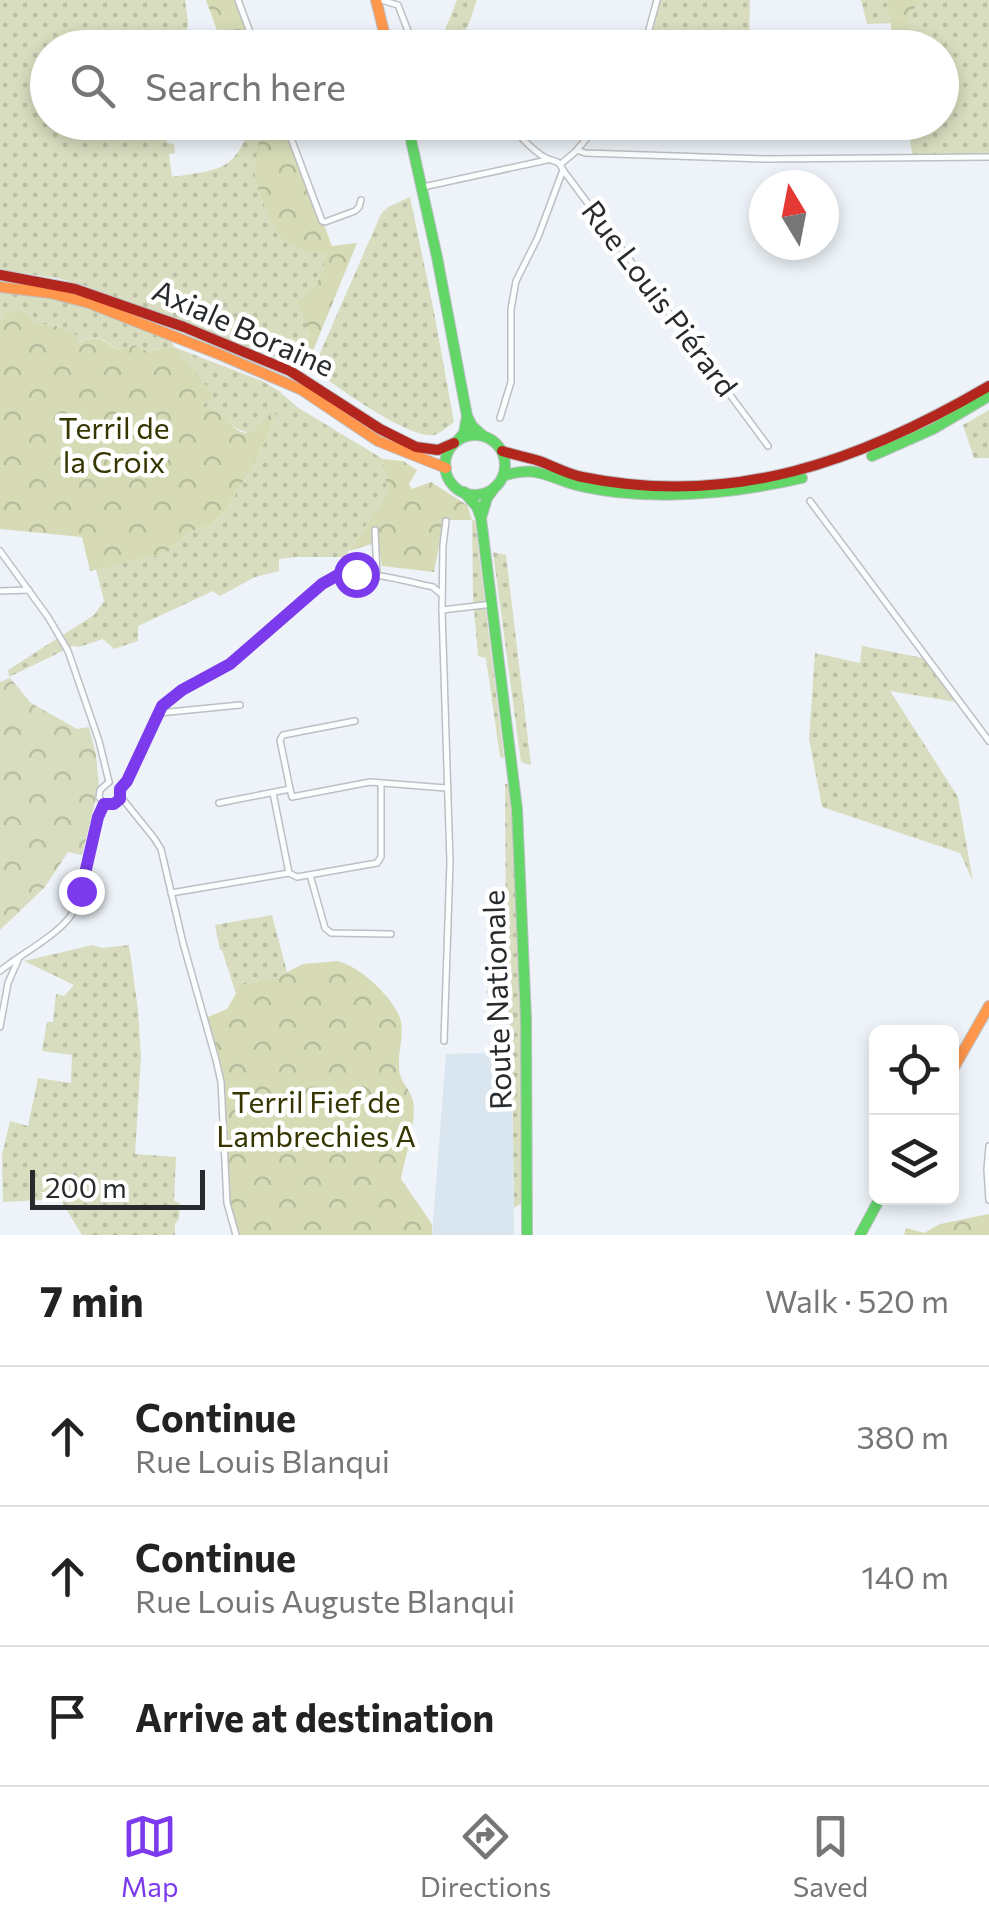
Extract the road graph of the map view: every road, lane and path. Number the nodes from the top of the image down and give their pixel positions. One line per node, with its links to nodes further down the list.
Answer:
1 (238, 0): 4 (street)
2 (379, 0): 5 (main road); 6 (street)
3 (657, 0): 7 (street)
4 (249, 30)
5 (385, 30)
6 (408, 30)
7 (649, 30)
8 (291, 140): 17 (street)
9 (411, 140): 16 (main road)
10 (525, 140): 14 (street)
11 (585, 140): 12 (street)
12 (576, 151): 13 (street); 15 (street)
13 (989, 157)
14 (547, 160): 15 (street); 16 (street)
15 (560, 165): 24 (street); 28 (street, Rue Louis Piérard)
16 (423, 187): 23 (main road)
17 (360, 200)
18 (0, 274): 27 (main road, Axiale Boraine)
19 (0, 287): 30 (main road, Axiale Boraine)
20 (989, 384): 29 (main road)
21 (989, 396): 25 (main road)
22 (989, 404): 25 (main road)
23 (466, 416): 26 (main road); 27 (main road)
24 (500, 418)
25 (949, 420): 31 (main road)
26 (482, 435): 27 (main road); 29 (main road)
27 (457, 441): 30 (main road)
28 (768, 446)
29 (502, 452): 31 (main road)
30 (446, 468): 33 (main road)
31 (503, 476): 32 (main road)
32 (495, 487): 33 (main road); 35 (main road)
33 (464, 492): 35 (main road)
34 (810, 501): 48 (street)
35 (481, 518): 43 (main road, Route Nationale)
36 (446, 521): 42 (street)
37 (375, 530): 39 (street)
38 (0, 551): 40 (street)
39 (376, 576): 42 (street); 46 (street)
40 (28, 590): 41 (street); 49 (street)
41 (0, 591)
42 (442, 595): 44 (street)
43 (493, 604): 44 (street); 72 (main road, Route Nationale)
44 (442, 610): 51 (street)
45 (240, 706): 46 (street)
46 (158, 713): 53 (street)
47 (355, 721): 52 (street)
48 (989, 741)
49 (109, 782): 53 (street); 56 (street)
50 (381, 784): 51 (street); 52 (street); 58 (street)
51 (446, 788): 65 (street)
52 (290, 790): 54 (street)
53 (120, 793): 56 (street); 59 (street)
54 (274, 793): 55 (street); 57 (street)
55 (219, 803)
56 (110, 804): 61 (street)
57 (289, 873): 58 (street); 59 (street)
58 (310, 875): 60 (street)
59 (171, 893): 71 (street)
60 (391, 934)
61 (20, 956): 62 (street); 64 (street)
62 (0, 971)
63 (989, 1006): 66 (main road)
64 (0, 1027)
65 (444, 1041)
66 (959, 1059)
67 (989, 1146): 68 (street)
68 (989, 1200)
69 (876, 1205): 70 (main road)
70 (860, 1233)
71 (236, 1235)
72 (526, 1235)

